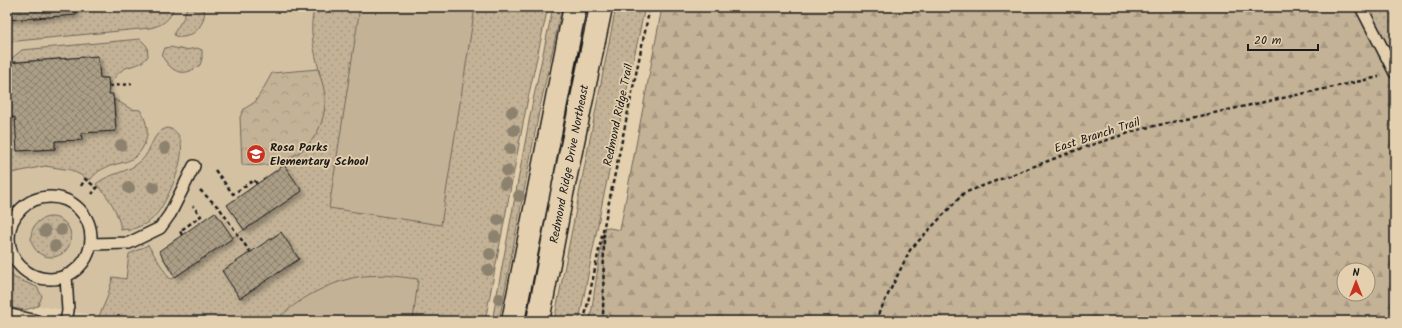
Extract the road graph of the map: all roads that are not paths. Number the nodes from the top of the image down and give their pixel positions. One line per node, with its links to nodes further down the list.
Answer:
1 (575, 7): 11 (street, Redmond Ridge Drive Northeast)
2 (601, 7): 12 (street, Redmond Ridge Drive Northeast)
3 (1361, 7): 4 (lane)
4 (1391, 74)
5 (194, 166): 6 (lane)
6 (91, 244): 7 (lane); 7 (lane)
7 (66, 275): 10 (lane)
8 (7, 314): 9 (lane)
9 (37, 321)
10 (66, 321)
11 (513, 321)
12 (538, 321)

